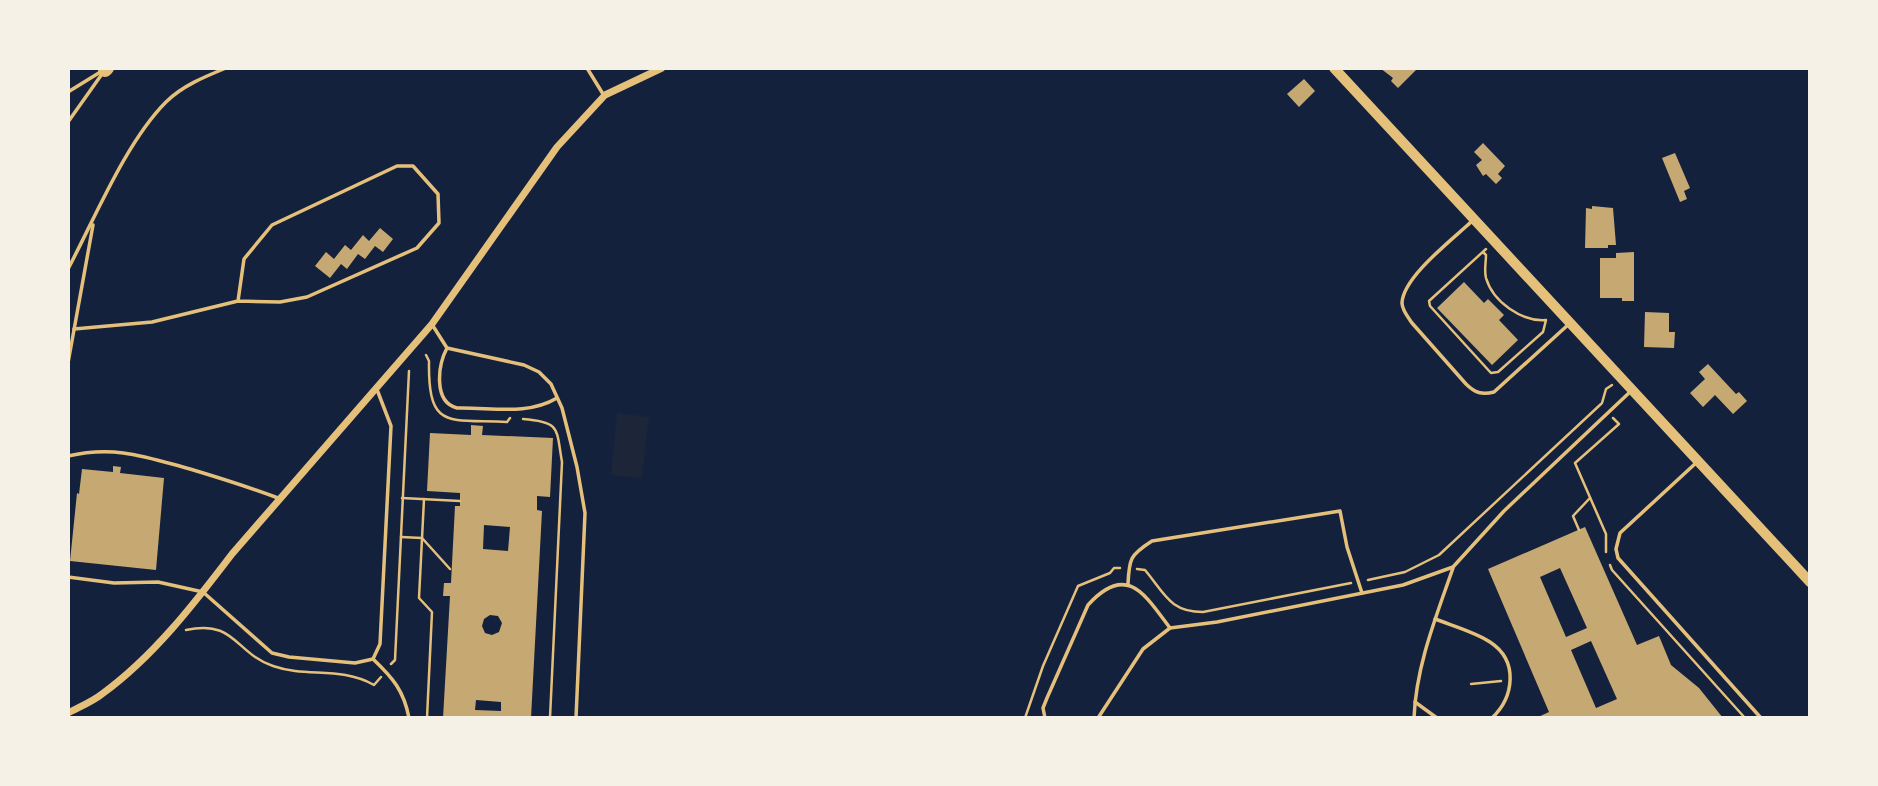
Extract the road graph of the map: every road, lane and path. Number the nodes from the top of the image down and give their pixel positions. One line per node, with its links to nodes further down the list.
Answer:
1 (226, 68): 10 (lane)
2 (587, 68): 7 (lane)
3 (662, 68): 7 (street)
4 (1334, 68): 9 (main road)
5 (106, 69): 6 (lane); 8 (lane)
6 (68, 92)
7 (605, 95): 16 (street)
8 (68, 122)
9 (1474, 219): 11 (main road); 15 (lane)
10 (94, 220): 13 (lane); 17 (lane)
11 (1494, 241): 12 (path); 15 (main road)
12 (1483, 251): 12 (path)
13 (68, 268)
14 (238, 301): 14 (lane); 17 (lane)
15 (1571, 323): 22 (main road)
16 (432, 324): 18 (lane); 23 (street)
17 (74, 329): 20 (lane)
18 (447, 348): 25 (lane); 25 (lane)
19 (426, 355): 28 (path)
20 (68, 363)
21 (409, 371): 32 (path)
22 (1622, 377): 24 (main road); 26 (path)
23 (376, 387): 34 (street); 51 (lane)
24 (1633, 389): 27 (lane); 31 (main road)
25 (557, 398): 61 (lane)
26 (1601, 404): 27 (path); 44 (path)
27 (1608, 413): 33 (path); 40 (lane)
28 (511, 418)
29 (521, 419): 60 (path)
30 (68, 456): 34 (lane)
31 (1698, 460): 45 (main road); 69 (lane)
32 (402, 498): 35 (path); 38 (path)
33 (1590, 498): 37 (path); 68 (path)
34 (280, 499): 47 (street)
35 (424, 499): 36 (path); 39 (path)
36 (460, 502)
37 (1579, 530)
38 (401, 537): 39 (path); 52 (path)
39 (422, 538): 41 (path); 59 (path)
40 (1453, 567): 48 (lane); 49 (lane)
41 (450, 569)
42 (1129, 569): 44 (path); 44 (lane); 46 (lane); 62 (path)
43 (68, 577): 47 (lane)
44 (1358, 582): 48 (lane)
45 (1810, 582)
46 (1128, 584): 50 (lane); 63 (lane)
47 (203, 592): 51 (lane); 57 (street)
48 (1362, 593): 50 (lane)
49 (1435, 619): 53 (lane); 56 (lane)
50 (1170, 628): 64 (lane)
51 (373, 659): 52 (lane)
52 (386, 671): 55 (path); 58 (lane)
53 (1511, 680): 54 (path); 67 (lane)
54 (1471, 684)
55 (374, 685)
56 (1416, 702): 65 (lane); 66 (lane)
57 (68, 713)
58 (410, 718)
59 (427, 718)
60 (550, 718)
61 (576, 718)
62 (1025, 718)
63 (1045, 718)
64 (1098, 718)
65 (1414, 718)
66 (1437, 718)
67 (1492, 718)
68 (1745, 718)
69 (1761, 718)

